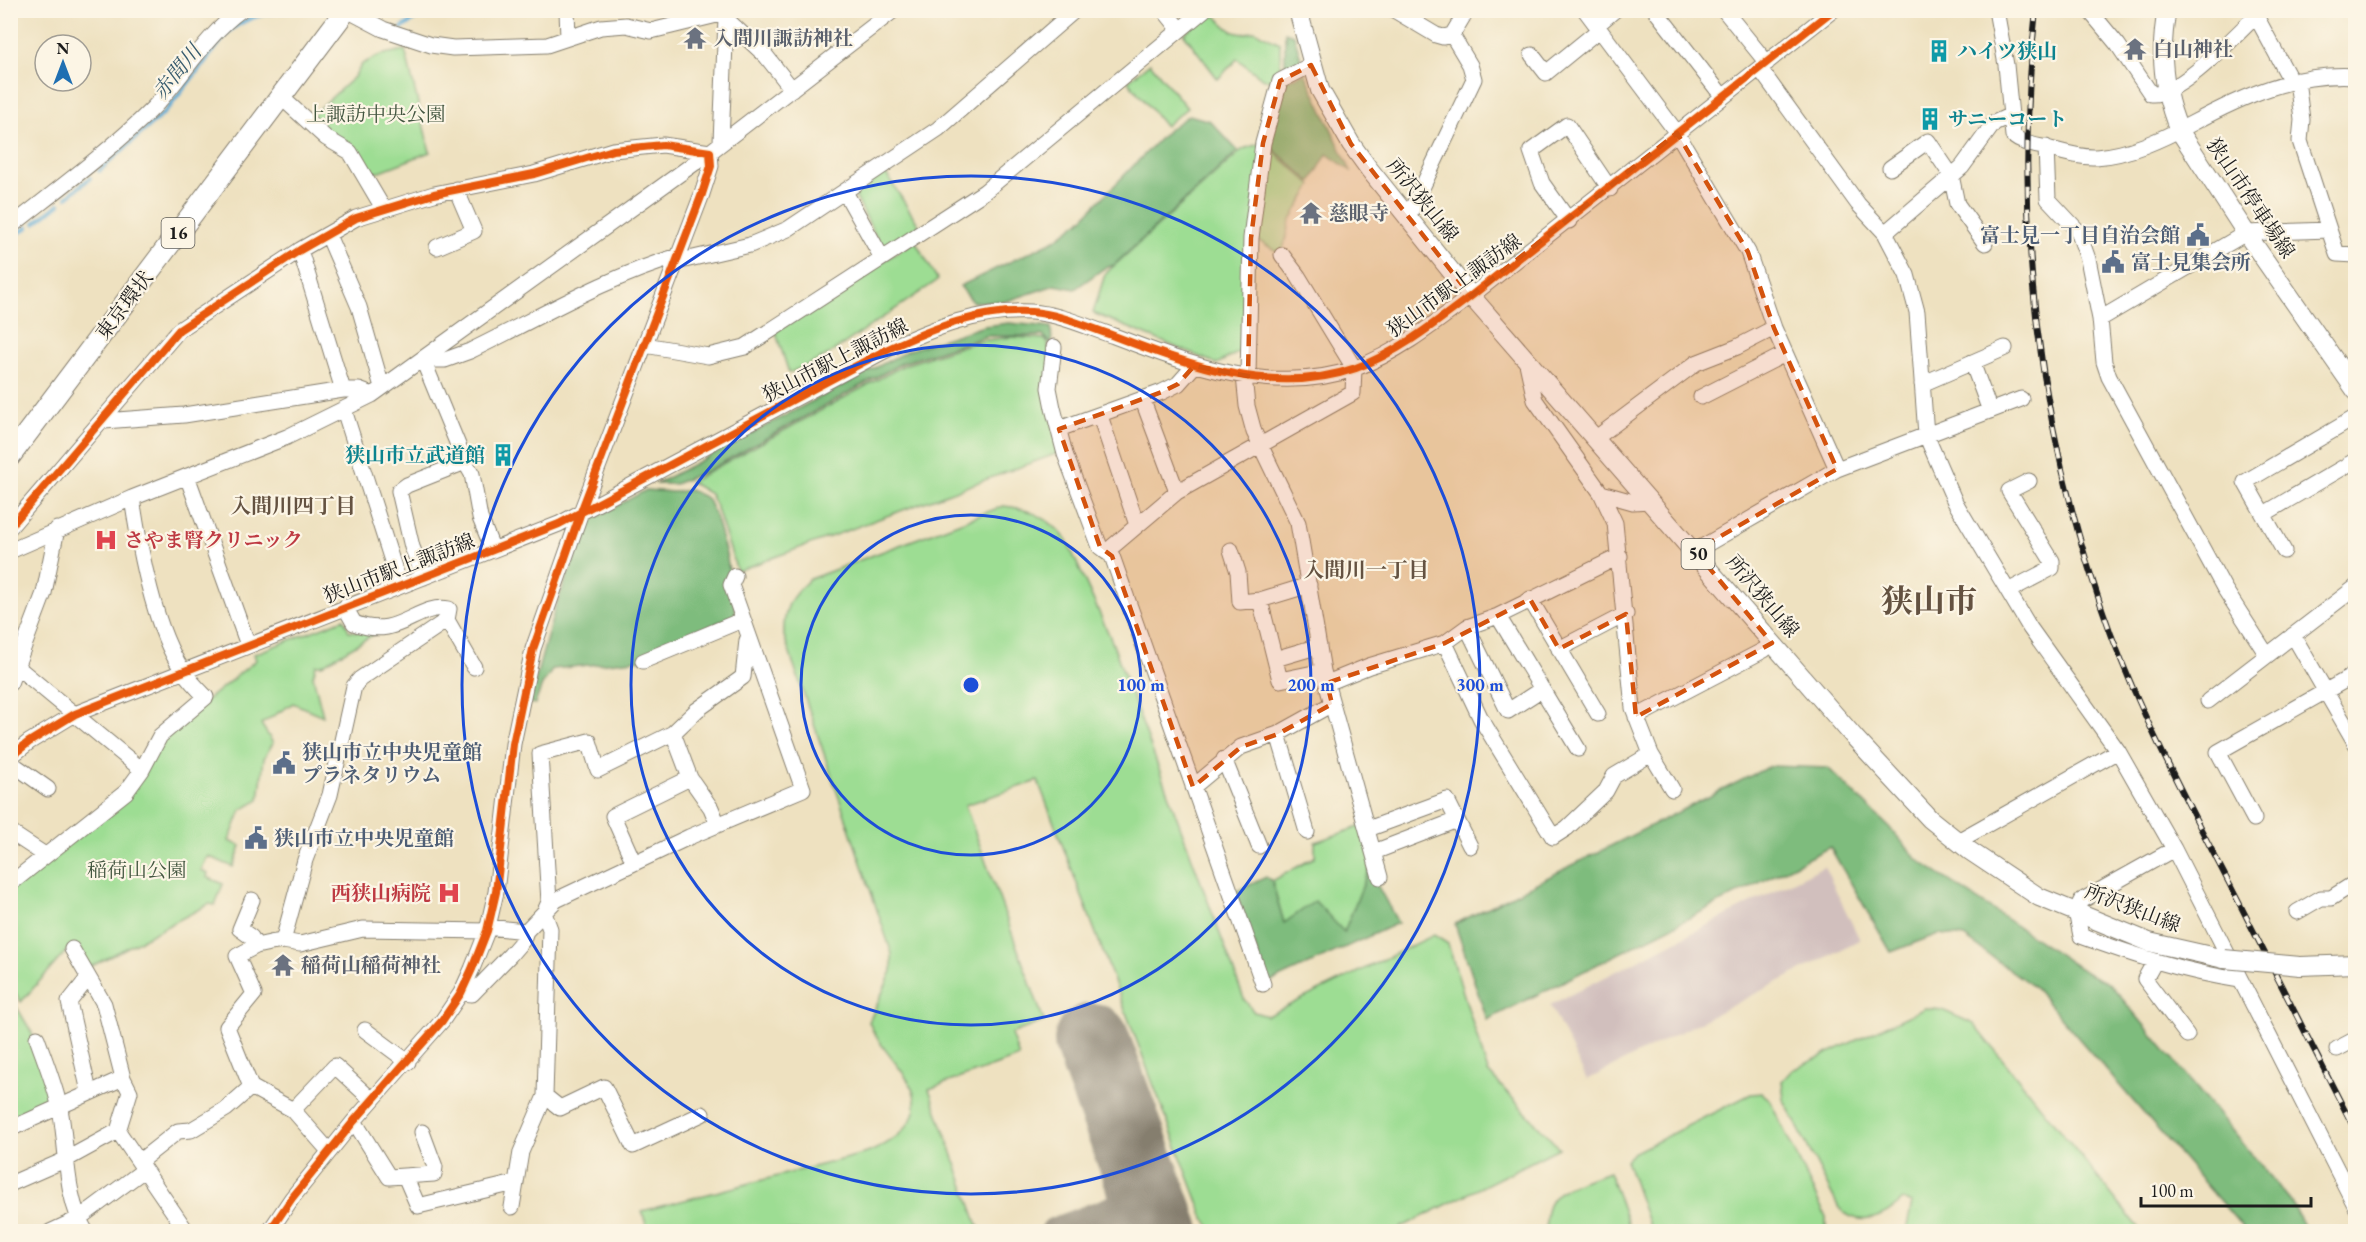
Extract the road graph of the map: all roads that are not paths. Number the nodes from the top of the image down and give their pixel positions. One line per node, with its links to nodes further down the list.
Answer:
1 (240, 10): 49 (street)
2 (331, 10): 87 (highway, 東京環状 / 16)
3 (347, 10): 26 (street); 34 (highway, 東京環状 / 16)
4 (567, 10): 26 (street)
5 (1075, 10): 45 (street)
6 (1164, 10): 24 (street)
7 (1204, 10): 24 (street)
8 (1298, 10): 28 (main road, 所沢狭山線 / 50)
9 (1394, 10): 22 (street)
10 (1467, 10): 25 (street)
11 (1585, 10): 23 (street)
12 (1615, 10): 23 (street)
13 (1655, 10): 35 (street)
14 (1724, 10): 29 (street)
15 (1833, 10): 29 (street, 狭山市駅上諏訪線)
16 (1996, 10): 36 (street)
17 (2089, 10): 33 (street)
18 (2167, 10): 33 (main road, 狭山市停車場線)
19 (885, 13): 32 (street)
20 (2259, 13): 31 (street); 33 (street)
21 (722, 14): 26 (street); 32 (street); 39 (street)
22 (1417, 15): 25 (street)
23 (1599, 27): 27 (street); 38 (street)
24 (1180, 30): 59 (street)
25 (1452, 35): 47 (street)
26 (568, 38)
27 (1532, 55)
28 (1311, 65): 47 (main road, 所沢狭山線 / 50); 73 (street)
29 (1764, 66): 35 (street, 狭山市駅上諏訪線); 51 (street)
30 (2355, 76): 31 (street)
31 (2294, 81): 37 (street); 50 (street)
32 (792, 89): 39 (street)
33 (2166, 91): 37 (main road, 狭山市停車場線)
34 (280, 96): 46 (street); 91 (highway, 東京環状 / 16)
35 (1723, 98): 38 (street, 狭山市駅上諏訪線)
36 (2011, 115): 40 (street); 42 (street)
37 (2179, 130): 40 (street); 52 (main road, 狭山市停車場線)
38 (1677, 133): 44 (street, 狭山市駅上諏訪線); 63 (street)
39 (715, 147): 43 (street); 60 (street); 69 (street)
40 (2046, 147): 62 (street)
41 (1890, 168): 42 (street)
42 (1952, 176): 51 (street); 54 (street)
43 (456, 189): 46 (street); 55 (street)
44 (1610, 189): 48 (street, 狭山市駅上諏訪線); 48 (street)
45 (845, 192): 59 (street); 60 (street)
46 (383, 208): 53 (street)
47 (1408, 217): 61 (main road, 所沢狭山線 / 50)
48 (1569, 221): 61 (street, 狭山市駅上諏訪線)
49 (10, 227)
50 (2329, 230): 52 (street); 58 (street)
51 (1885, 233): 74 (street)
52 (2246, 233): 62 (street); 77 (main road, 狭山市停車場線)
53 (328, 235): 56 (street); 76 (street)
54 (1985, 243)
55 (437, 247)
56 (300, 250): 75 (street); 85 (street)
57 (1282, 255): 72 (street)
58 (2355, 255)
59 (882, 258): 64 (street)
60 (677, 259): 64 (street); 69 (street)
61 (1471, 296): 68 (main road, 所沢狭山線 / 50); 72 (street, 狭山市駅上諏訪線)
62 (2100, 319): 134 (street)
63 (1774, 328): 67 (street); 89 (street)
64 (645, 345): 101 (street)
65 (1054, 347): 86 (street)
66 (2005, 348): 70 (street)
67 (1785, 354): 78 (street); 94 (street)
68 (1526, 359): 89 (main road, 所沢狭山線 / 50); 98 (street)
69 (423, 360): 76 (street); 93 (street)
70 (1972, 362): 74 (street); 82 (street)
71 (1194, 366): 73 (street, 狭山市駅上諏訪線); 80 (street); 101 (street, 狭山市駅上諏訪線)
72 (1354, 368): 73 (street, 狭山市駅上諏訪線); 90 (street)
73 (1246, 376): 90 (street)
74 (1923, 384): 88 (street)
75 (343, 390): 76 (street); 85 (street)
76 (377, 391): 81 (street)
77 (2355, 391)
78 (1701, 397)
79 (2021, 399): 82 (street)
80 (1143, 401): 83 (street); 97 (street)
81 (344, 410): 95 (street); 116 (street)
82 (1990, 411): 88 (street)
83 (1100, 416): 86 (street); 103 (street)
84 (2355, 417): 102 (street)
85 (104, 421): 104 (street)
86 (1059, 429): 111 (street)
87 (10, 433)
88 (1926, 435): 94 (street); 118 (street)
89 (1596, 438): 100 (main road, 所沢狭山線 / 50)
90 (1259, 444): 97 (street); 115 (street)
91 (10, 456)
92 (2355, 460): 102 (street)
93 (465, 462): 106 (street); 114 (street)
94 (1837, 469): 109 (street)
95 (187, 476): 99 (street); 131 (street)
96 (2029, 482): 118 (street)
97 (1177, 492): 103 (street)
98 (1601, 493): 100 (street); 112 (street)
99 (132, 498): 105 (street); 139 (street)
100 (1650, 501): 109 (main road, 所沢狭山線 / 50)
101 (581, 512): 106 (street, 狭山市駅上諏訪線); 184 (street)
102 (2264, 514): 110 (street)
103 (1137, 525): 111 (street)
104 (10, 527)
105 (57, 529): 108 (street); 137 (street)
106 (493, 550): 114 (street, 狭山市駅上諏訪線)
107 (1231, 550): 120 (street)
108 (10, 551)
109 (1695, 551): 130 (main road, 所沢狭山線 / 50)
110 (2284, 551)
111 (1106, 552): 161 (street)
112 (1620, 556): 119 (street); 122 (street)
113 (735, 576): 125 (street)
114 (424, 577): 116 (street, 狭山市駅上諏訪線)
115 (1309, 585): 120 (street); 132 (street)
116 (400, 586): 121 (street, 狭山市駅上諏訪線)
117 (2355, 587): 127 (street)
118 (2008, 591): 154 (street)
119 (1530, 599): 123 (street); 133 (street)
120 (1260, 600): 135 (street)
121 (345, 607): 124 (street); 131 (street, 狭山市駅上諏訪線)
122 (1626, 614): 133 (street); 149 (street)
123 (1498, 616): 126 (street); 143 (street)
124 (447, 620): 138 (street); 186 (street)
125 (741, 620): 128 (street); 136 (street)
126 (1467, 627): 129 (street); 143 (street)
127 (2293, 635): 134 (street); 144 (street)
128 (747, 637): 150 (street); 166 (street)
129 (1445, 643): 141 (street); 155 (street)
130 (1772, 643): 149 (street); 170 (main road, 所沢狭山線 / 50)
131 (248, 645): 139 (street, 狭山市駅上諏訪線)
132 (1319, 646): 135 (street); 141 (street)
133 (1559, 649): 148 (street)
134 (2267, 655): 145 (street)
135 (1275, 659): 141 (street)
136 (643, 661)
137 (16, 666): 142 (street); 147 (street)
138 (474, 667)
139 (183, 672): 147 (street, 狭山市駅上諏訪線); 159 (street)
140 (2355, 674): 144 (street)
141 (1325, 677): 146 (street)
142 (10, 683)
143 (1542, 689): 153 (street)
144 (2325, 691): 152 (street); 164 (street)
145 (2208, 701)
146 (1332, 704): 151 (street); 167 (street)
147 (75, 714): 156 (street, 狭山市駅上諏訪線); 159 (street)
148 (1598, 714)
149 (1636, 717): 155 (street)
150 (673, 733): 160 (street); 183 (street)
151 (1278, 734): 157 (street); 168 (street)
152 (2355, 744)
153 (1578, 749)
154 (2118, 751): 170 (street); 173 (street)
155 (1651, 754): 163 (street)
156 (10, 757)
157 (1224, 759): 161 (street); 171 (street)
158 (10, 762): 162 (street)
159 (142, 770): 175 (street)
160 (690, 778): 166 (street); 176 (street)
161 (1193, 788): 193 (street)
162 (48, 789)
163 (1672, 789)
164 (2254, 819)
165 (1457, 820): 167 (street); 172 (street); 174 (street)
166 (718, 825): 176 (street)
167 (1368, 829): 174 (street)
168 (1307, 831)
169 (10, 832): 175 (street)
170 (1958, 841): 181 (main road, 所沢狭山線 / 50)
171 (1259, 846)
172 (1470, 846)
173 (2174, 849): 181 (street); 192 (street)
174 (1374, 852): 177 (street)
175 (45, 855): 178 (street)
176 (634, 863): 183 (street)
177 (1380, 878)
178 (10, 884)
179 (2355, 886): 182 (street)
180 (252, 900): 187 (street)
181 (2076, 911): 189 (street); 190 (main road, 所沢狭山線 / 50, bridge)
182 (2297, 912)
183 (544, 913): 185 (street); 204 (street)
184 (487, 929): 185 (street); 186 (street); 194 (street)
185 (526, 931): 194 (street)
186 (283, 941): 187 (street)
187 (256, 946): 202 (street)
188 (72, 949): 191 (street)
189 (2155, 961): 192 (street); 196 (street)
190 (2355, 964)
191 (88, 978): 201 (street); 203 (street)
192 (2240, 980): 220 (street)
193 (1263, 984)
194 (461, 993): 200 (street)
195 (365, 1030): 200 (street)
196 (2187, 1035)
197 (37, 1038): 206 (street)
198 (2355, 1039): 199 (street)
199 (2337, 1049)
200 (408, 1062): 205 (street)
201 (123, 1078): 203 (street); 211 (street)
202 (251, 1087): 207 (street); 215 (street)
203 (89, 1092): 206 (street)
204 (545, 1096): 208 (street); 218 (street)
205 (372, 1100): 207 (street); 209 (street)
206 (59, 1107): 210 (street); 214 (street)
207 (293, 1110): 213 (street)
208 (702, 1114)
209 (354, 1121): 213 (street); 216 (street)
210 (10, 1129)
211 (118, 1131): 214 (street); 215 (street)
212 (422, 1132): 216 (street)
213 (329, 1151): 224 (street)
214 (67, 1159): 217 (street); 221 (street)
215 (142, 1166): 221 (street); 223 (street)
216 (405, 1176): 218 (street)
217 (12, 1180)
218 (515, 1183): 219 (street)
219 (512, 1207)
220 (2355, 1207)
221 (82, 1226): 222 (street)
222 (50, 1232)
223 (187, 1232)
224 (269, 1232)

